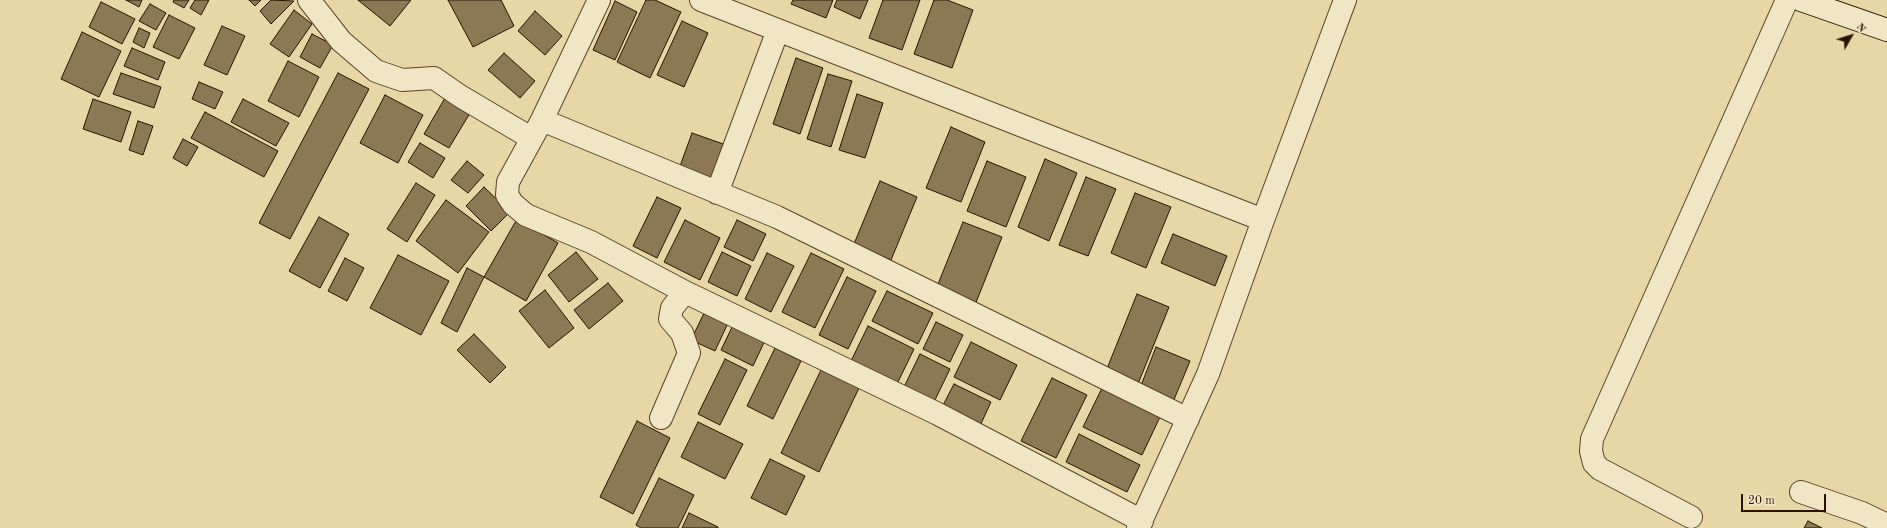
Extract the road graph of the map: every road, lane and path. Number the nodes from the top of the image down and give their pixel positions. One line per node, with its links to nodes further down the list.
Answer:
1 (309, 0): 10 (street)
2 (599, 0): 9 (street)
3 (701, 0): 7 (street)
4 (1346, 0): 12 (street)
5 (1787, 0): 17 (street)
6 (1801, 0): 8 (street)
7 (778, 30): 11 (street); 12 (street)
8 (1887, 30)
9 (542, 120): 10 (street); 11 (street)
10 (531, 138): 13 (street)
11 (717, 193): 15 (street)
12 (1263, 220): 15 (street)
13 (685, 292): 14 (street); 19 (street)
14 (661, 418)
15 (1188, 419): 19 (street)
16 (1801, 492): 18 (street)
17 (1691, 517)
18 (1859, 520): 20 (street)
19 (1140, 524)
20 (1887, 525)

